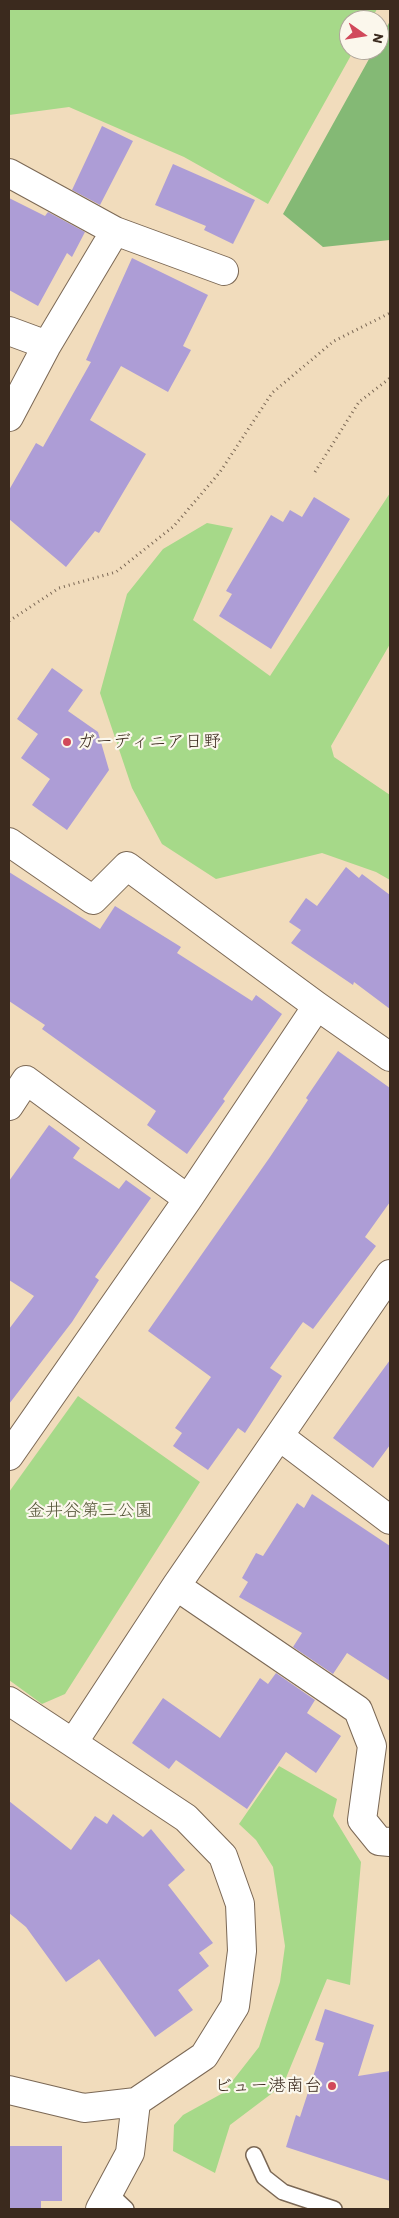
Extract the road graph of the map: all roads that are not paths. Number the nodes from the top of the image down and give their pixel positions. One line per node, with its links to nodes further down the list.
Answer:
1 (9, 173): 2 (street)
2 (115, 231): 3 (street); 5 (street)
3 (224, 271)
4 (9, 330): 5 (street)
5 (47, 345): 6 (street)
6 (9, 417)
7 (9, 842): 8 (street)
8 (317, 1006): 9 (street); 12 (street)
9 (390, 1057)
10 (17, 1074): 11 (street); 12 (street)
11 (9, 1106)
12 (188, 1199): 15 (street)
13 (388, 1283): 14 (street)
14 (279, 1436): 16 (street); 17 (street)
15 (9, 1456)
16 (390, 1520)
17 (176, 1586): 19 (street); 20 (street)
18 (9, 1701): 19 (street)
19 (73, 1743): 22 (street)
20 (390, 1842)
21 (9, 2090): 22 (street)
22 (136, 2102): 24 (street)
23 (254, 2155): 25 (lane)
24 (112, 2204)
25 (334, 2209)

